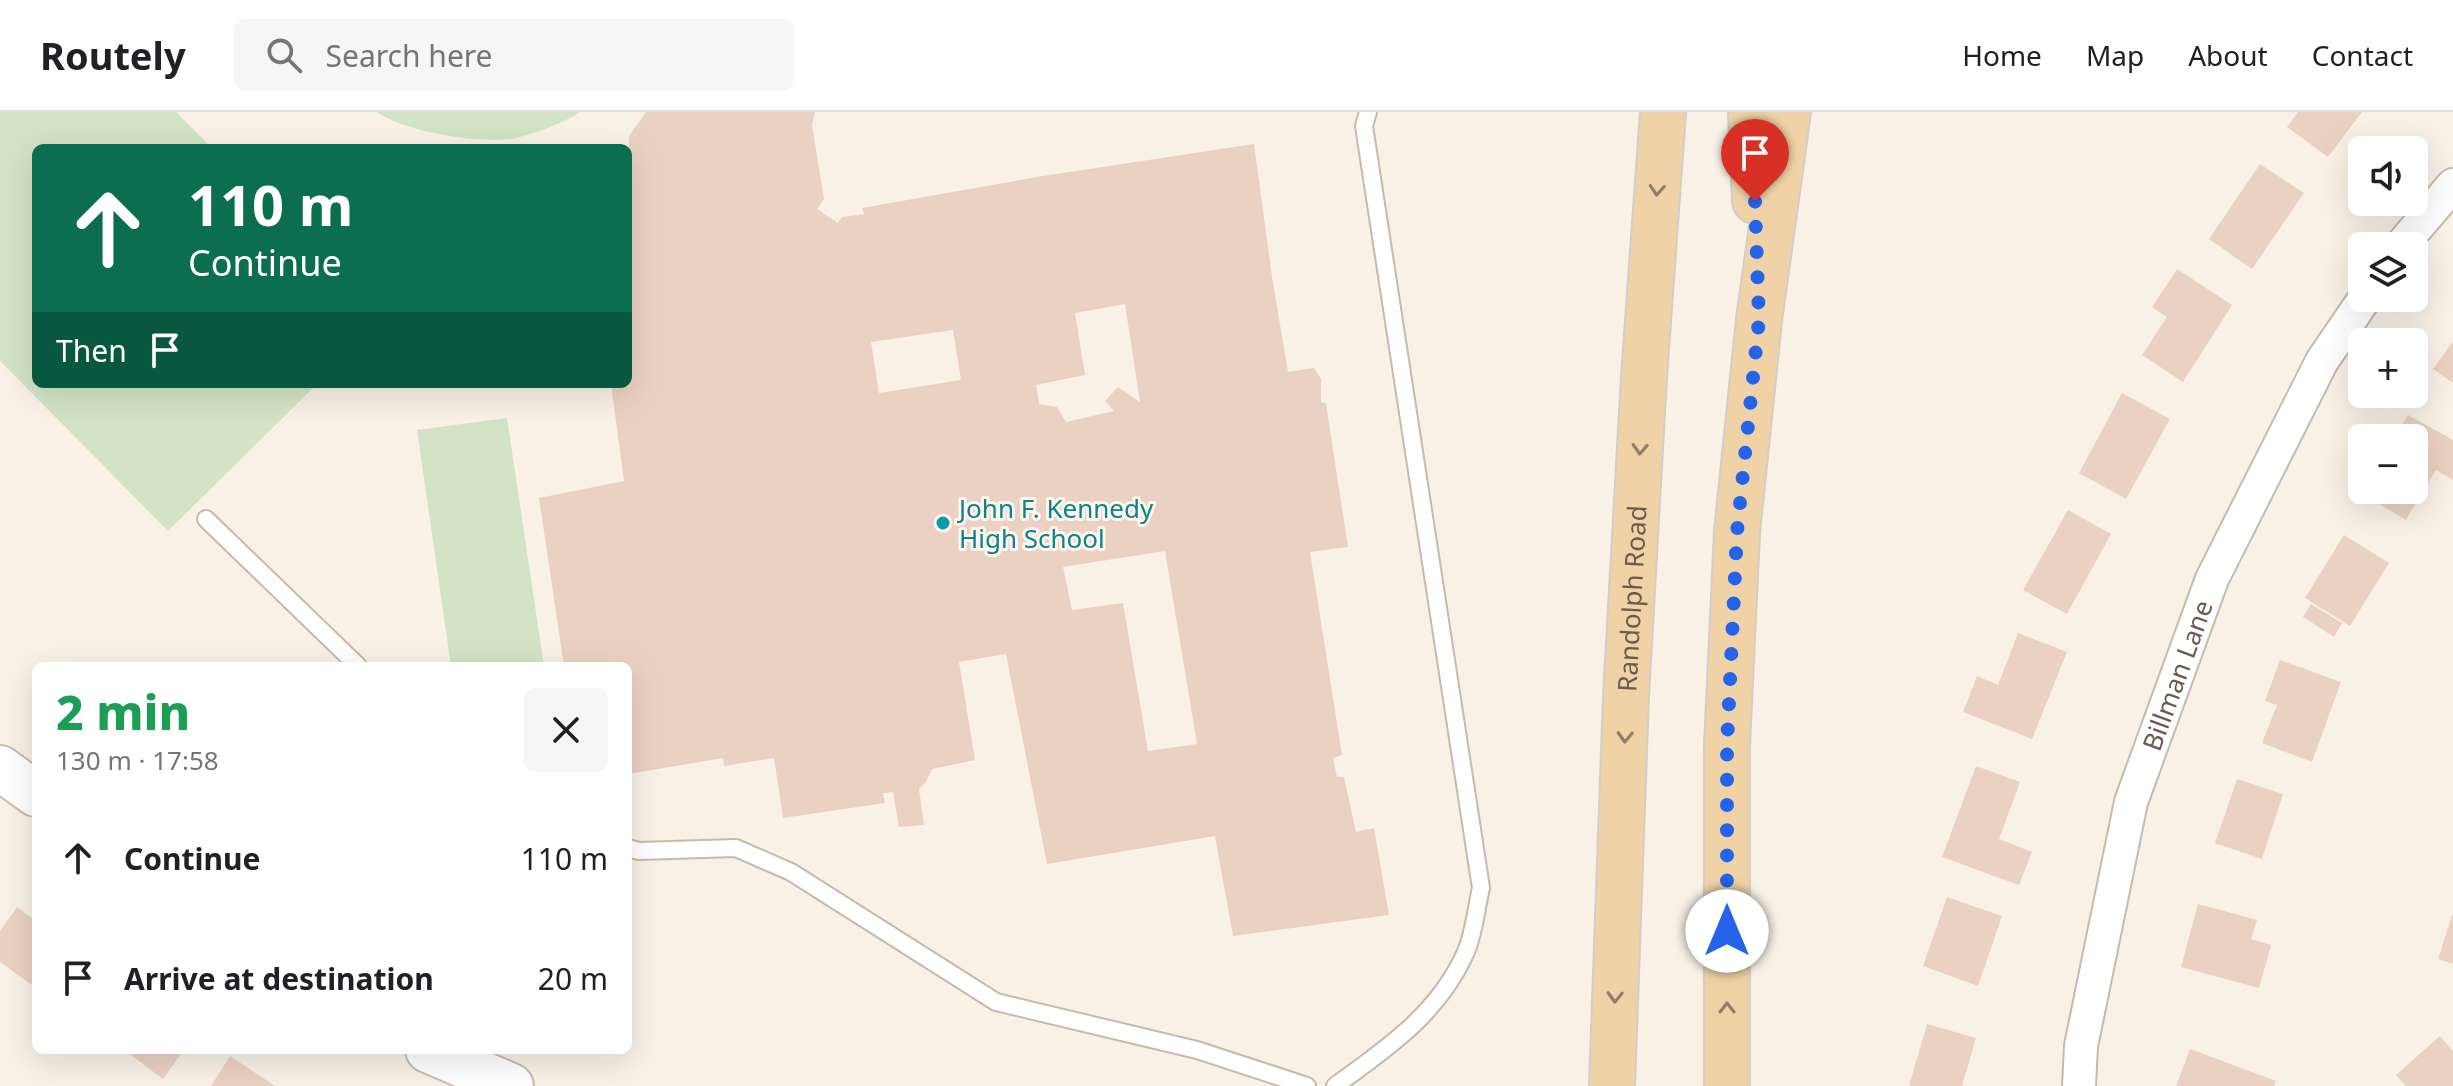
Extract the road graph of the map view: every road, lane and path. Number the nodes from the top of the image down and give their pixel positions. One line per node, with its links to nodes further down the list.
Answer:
1 (1368, 112): 17 (lane)
2 (1663, 112): 18 (main road, Randolph Road, one-way to 18)
3 (1751, 112): 8 (main road)
4 (1788, 112): 8 (main road)
5 (2453, 185): 6 (street)
6 (2413, 232)
7 (2355, 312): 20 (street, Billman Lane)
8 (1759, 320): 19 (main road, one-way to 8)
9 (206, 519): 10 (lane)
10 (354, 662)
11 (0, 768): 12 (street)
12 (32, 791)
13 (632, 849): 16 (lane)
14 (437, 1054): 15 (street)
15 (511, 1086)
16 (1307, 1086)
17 (1335, 1086)
18 (1612, 1086)
19 (1727, 1086)
20 (2079, 1086)

